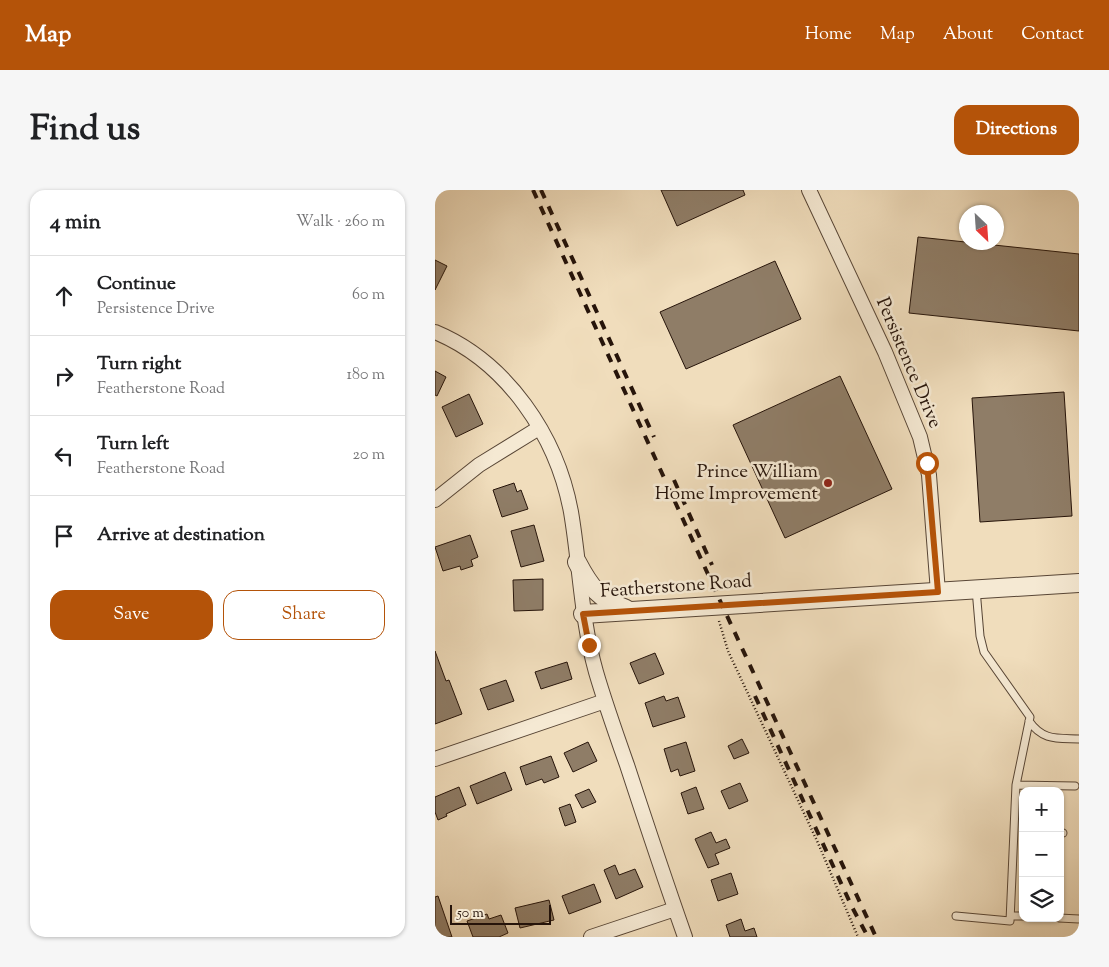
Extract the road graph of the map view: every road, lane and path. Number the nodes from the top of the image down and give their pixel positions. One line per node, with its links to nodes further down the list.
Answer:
1 (809, 190): 8 (street, Persistence Drive)
2 (435, 332): 3 (street)
3 (539, 428): 4 (street); 5 (street)
4 (435, 500)
5 (577, 562): 10 (street); 11 (street)
6 (1079, 582): 7 (street, Featherstone Road)
7 (976, 589): 8 (street, Featherstone Road); 13 (lane)
8 (938, 592): 9 (street, Featherstone Road)
9 (716, 606): 10 (street, Featherstone Road); 28 (path)
10 (632, 611): 11 (street, Featherstone Road)
11 (583, 614): 12 (street, Featherstone Road)
12 (605, 701): 15 (street); 20 (street, Featherstone Road)
13 (1029, 721): 14 (lane); 16 (lane)
14 (1079, 739)
15 (435, 758)
16 (1016, 785): 17 (lane); 18 (lane)
17 (1075, 786)
18 (1014, 831): 19 (lane); 22 (lane)
19 (1019, 831)
20 (675, 909): 26 (street); 27 (street, Featherstone Road)
21 (956, 916): 22 (lane)
22 (1011, 916): 23 (lane)
23 (1019, 916)
24 (1064, 918): 25 (lane)
25 (1079, 919)
26 (591, 937)
27 (685, 937)
28 (858, 937)

